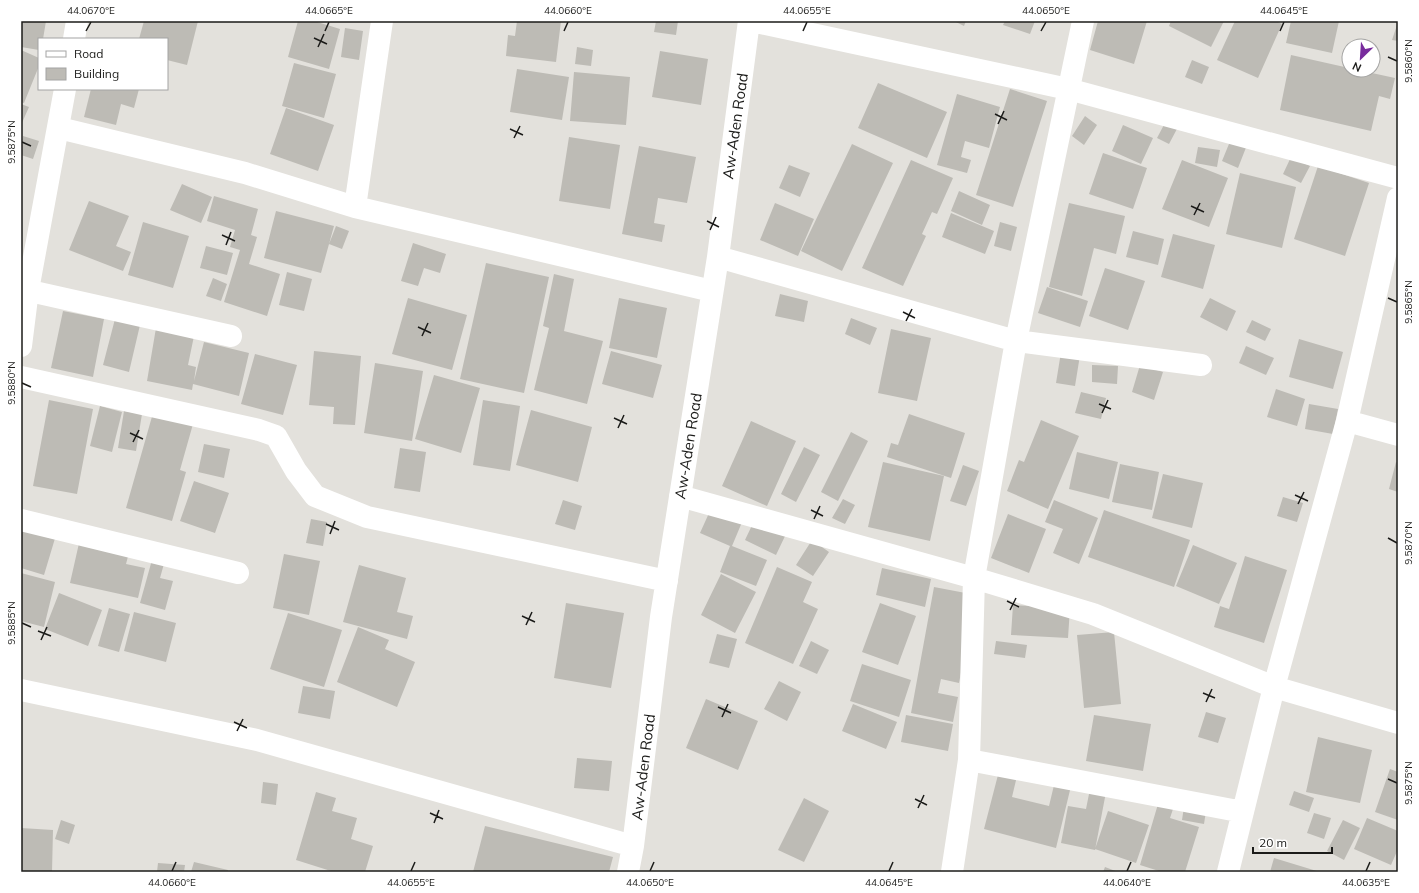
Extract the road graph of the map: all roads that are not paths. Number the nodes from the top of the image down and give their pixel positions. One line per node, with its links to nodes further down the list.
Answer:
1 (76, 21): 5 (street)
2 (382, 21): 11 (street)
3 (750, 21): 6 (street); 12 (street, Aw-Aden Road)
4 (1083, 21): 6 (street)
5 (74, 38)
6 (1068, 89): 9 (street); 16 (street)
7 (65, 90): 8 (street)
8 (58, 128): 11 (street); 13 (street)
9 (1398, 178)
10 (1398, 198): 20 (street)
11 (355, 207): 14 (street)
12 (718, 256): 14 (street, Aw-Aden Road); 16 (street)
13 (24, 290): 15 (street); 17 (street)
14 (712, 291): 22 (street, Aw-Aden Road)
15 (230, 336)
16 (1016, 341): 18 (street); 25 (street)
17 (21, 346)
18 (1201, 365)
19 (21, 377): 26 (street)
20 (1347, 421): 21 (street); 27 (street)
21 (1398, 435)
22 (680, 496): 25 (street); 26 (street, Aw-Aden Road)
23 (21, 520): 24 (street)
24 (238, 573)
25 (974, 578): 27 (street); 30 (street)
26 (667, 581): 32 (street, Aw-Aden Road)
27 (1274, 687): 29 (street); 31 (street)
28 (21, 690): 32 (street)
29 (1398, 723)
30 (969, 760): 31 (street); 34 (street)
31 (1243, 812): 35 (street)
32 (633, 846): 33 (street, Aw-Aden Road)
33 (628, 872)
34 (952, 872)
35 (1228, 872)

